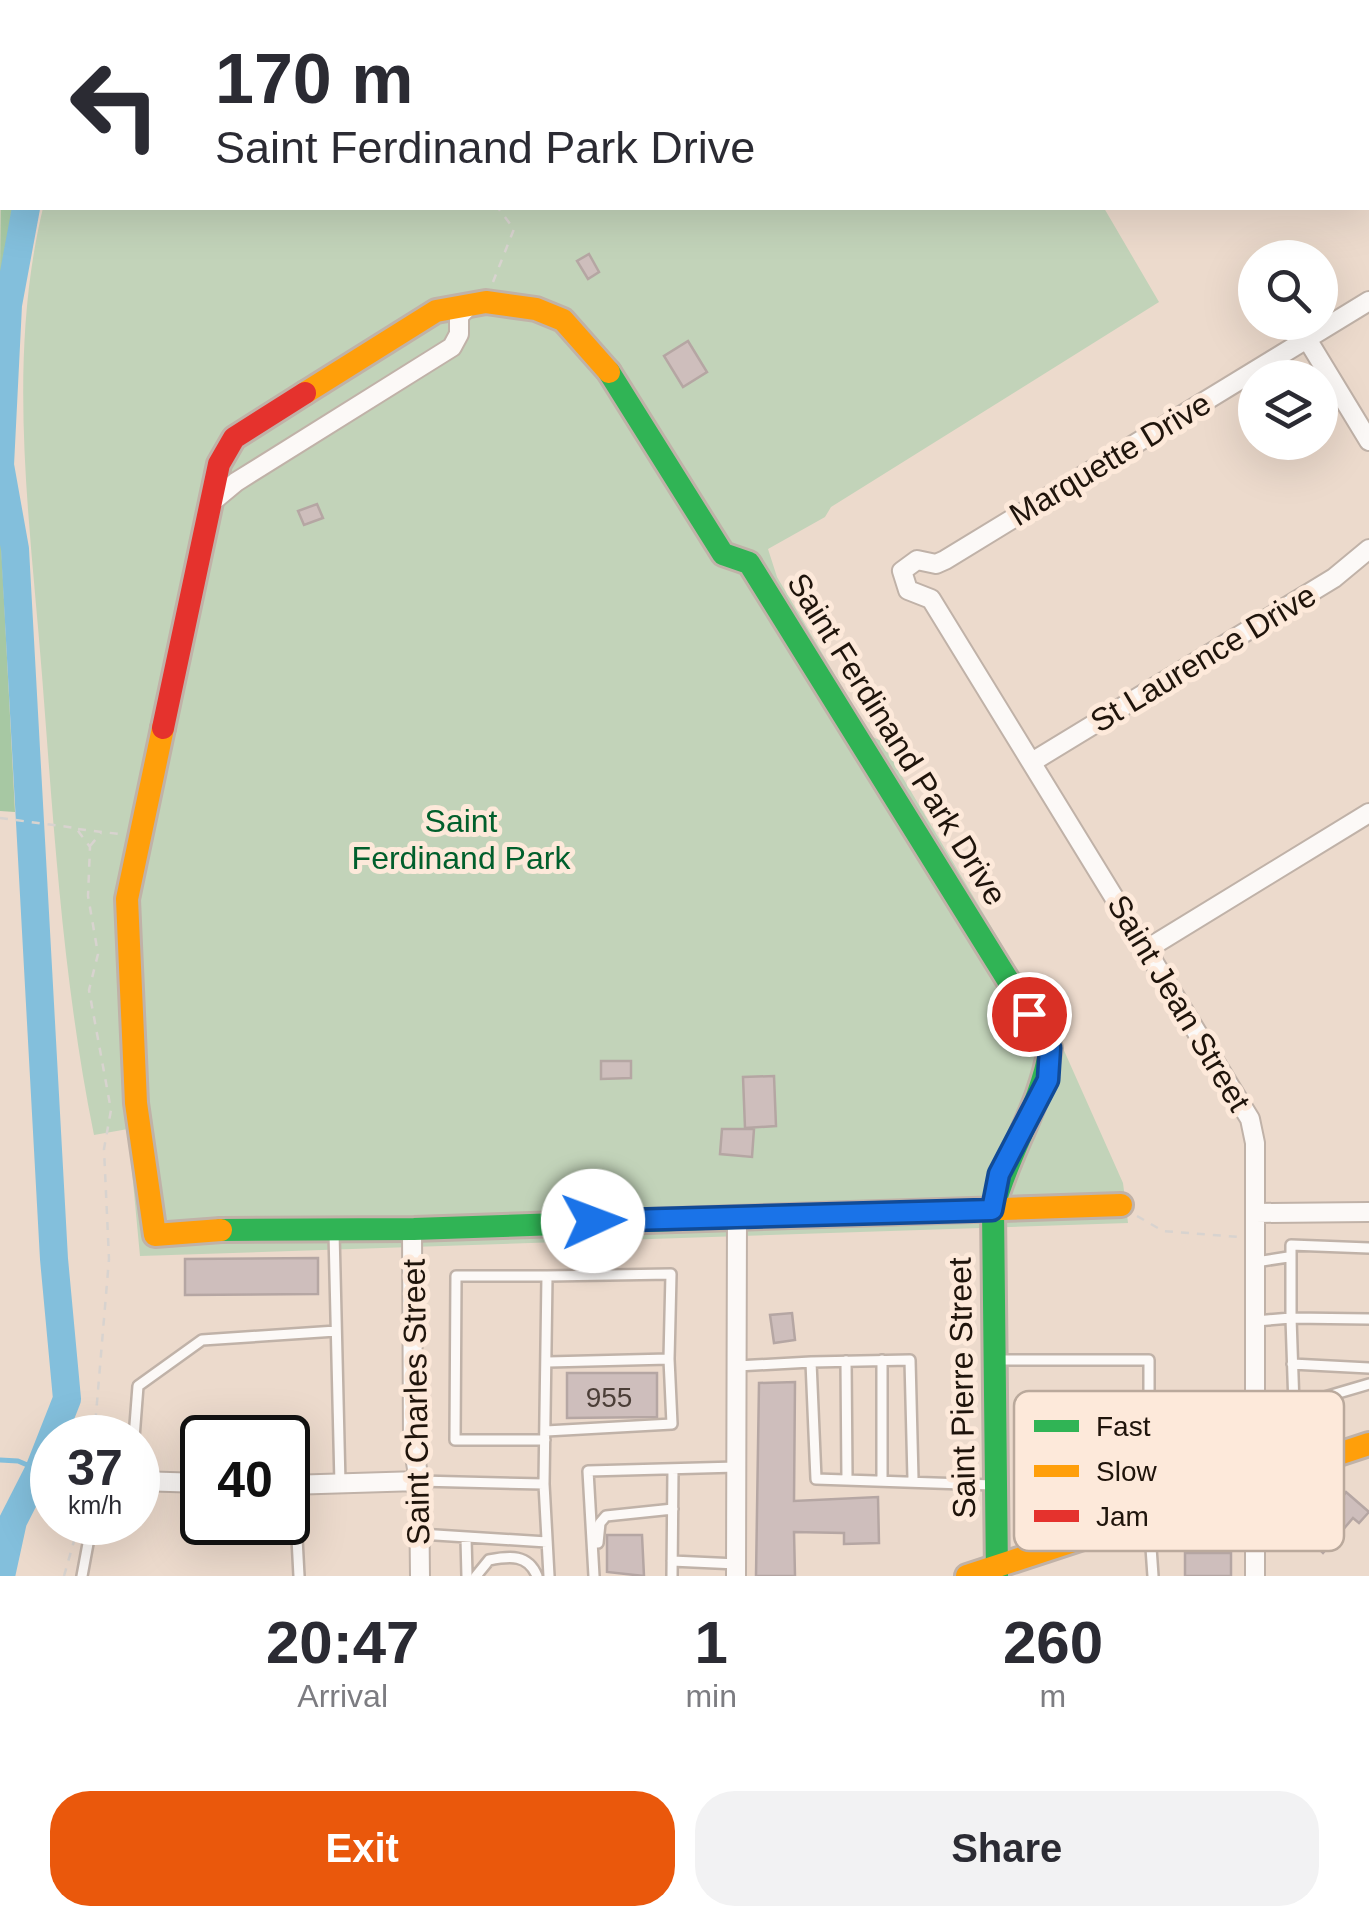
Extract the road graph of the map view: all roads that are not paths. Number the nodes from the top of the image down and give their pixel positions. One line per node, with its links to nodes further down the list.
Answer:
1 (1369, 301): 3 (street, Marquette Drive)
2 (478, 304): 7 (street); 7 (street, Saint Ferdinand Park Drive); 16 (street, Saint Ferdinand Park Drive)
3 (1338, 320)
4 (1304, 340): 9 (street, Marquette Drive)
5 (1307, 340): 6 (street)
6 (1369, 441)
7 (212, 502): 21 (street, Saint Ferdinand Park Drive)
8 (1369, 548): 12 (street, St Laurence Drive)
9 (936, 564): 10 (street, Marquette Drive); 11 (street)
10 (902, 572): 11 (street, Saint Jean Street)
11 (931, 599): 12 (street, Saint Jean Street)
12 (1032, 762): 14 (street, Saint Jean Street)
13 (1369, 812): 14 (street)
14 (1147, 949): 18 (street, Saint Jean Street)
15 (1122, 1205): 16 (street, Saint Ferdinand Park Drive)
16 (992, 1210): 19 (street, Saint Ferdinand Park Drive); 32 (street, Saint Pierre Street)
17 (1369, 1212): 18 (street)
18 (1256, 1214): 24 (street, Saint Jean Street)
19 (737, 1215): 20 (street, Saint Ferdinand Park Drive); 37 (street)
20 (412, 1228): 21 (street, Saint Ferdinand Park Drive); 53 (street, Saint Charles Street)
21 (334, 1230): 29 (lane)
22 (1369, 1248): 23 (lane)
23 (1288, 1257): 24 (lane); 26 (lane)
24 (1256, 1262): 28 (street, Saint Jean Street)
25 (547, 1276): 30 (lane); 34 (lane); 45 (lane)
26 (1291, 1318): 27 (lane); 28 (lane); 36 (lane)
27 (1369, 1319)
28 (1256, 1321): 41 (street, Saint Jean Street)
29 (336, 1331): 44 (lane); 54 (lane)
30 (669, 1359): 34 (lane); 45 (lane)
31 (882, 1360): 33 (lane); 51 (lane); 52 (lane)
32 (994, 1360): 40 (lane); 57 (street, Saint Pierre Street)
33 (846, 1361): 35 (lane); 50 (lane)
34 (548, 1362): 45 (lane)
35 (812, 1362): 37 (lane); 50 (lane)
36 (1292, 1364): 38 (lane); 42 (lane)
37 (737, 1366): 48 (street)
38 (1369, 1368)
39 (1369, 1384): 43 (lane)
40 (1149, 1391)
41 (1256, 1391)
42 (1293, 1391)
43 (1344, 1393)
44 (136, 1415)
45 (546, 1435): 55 (lane)
46 (1369, 1444): 47 (street)
47 (1344, 1452)
48 (737, 1468): 49 (lane); 67 (street)
49 (673, 1469): 58 (lane); 69 (lane)
50 (847, 1479): 51 (lane)
51 (882, 1479): 52 (lane)
52 (913, 1480): 57 (lane)
53 (420, 1481): 54 (street); 55 (lane); 59 (street, Saint Charles Street)
54 (340, 1484): 56 (street)
55 (544, 1484): 61 (lane)
56 (310, 1485)
57 (996, 1485): 68 (street, Saint Pierre Street)
58 (672, 1509): 66 (lane); 69 (lane)
59 (420, 1534): 60 (lane); 72 (street, Saint Charles Street)
60 (466, 1538): 61 (lane); 73 (lane)
61 (547, 1542): 76 (lane)
62 (88, 1545): 70 (lane)
63 (297, 1545): 71 (lane)
64 (1050, 1551): 68 (street)
65 (1151, 1551): 79 (lane)
66 (672, 1562): 67 (lane); 77 (lane)
67 (737, 1570)
68 (997, 1571): 78 (street)
69 (594, 1575)
70 (82, 1576)
71 (298, 1576)
72 (420, 1576)
73 (467, 1576)
74 (476, 1576): 75 (lane)
75 (537, 1576)
76 (549, 1576)
77 (672, 1576)
78 (966, 1576)
79 (1153, 1576)

